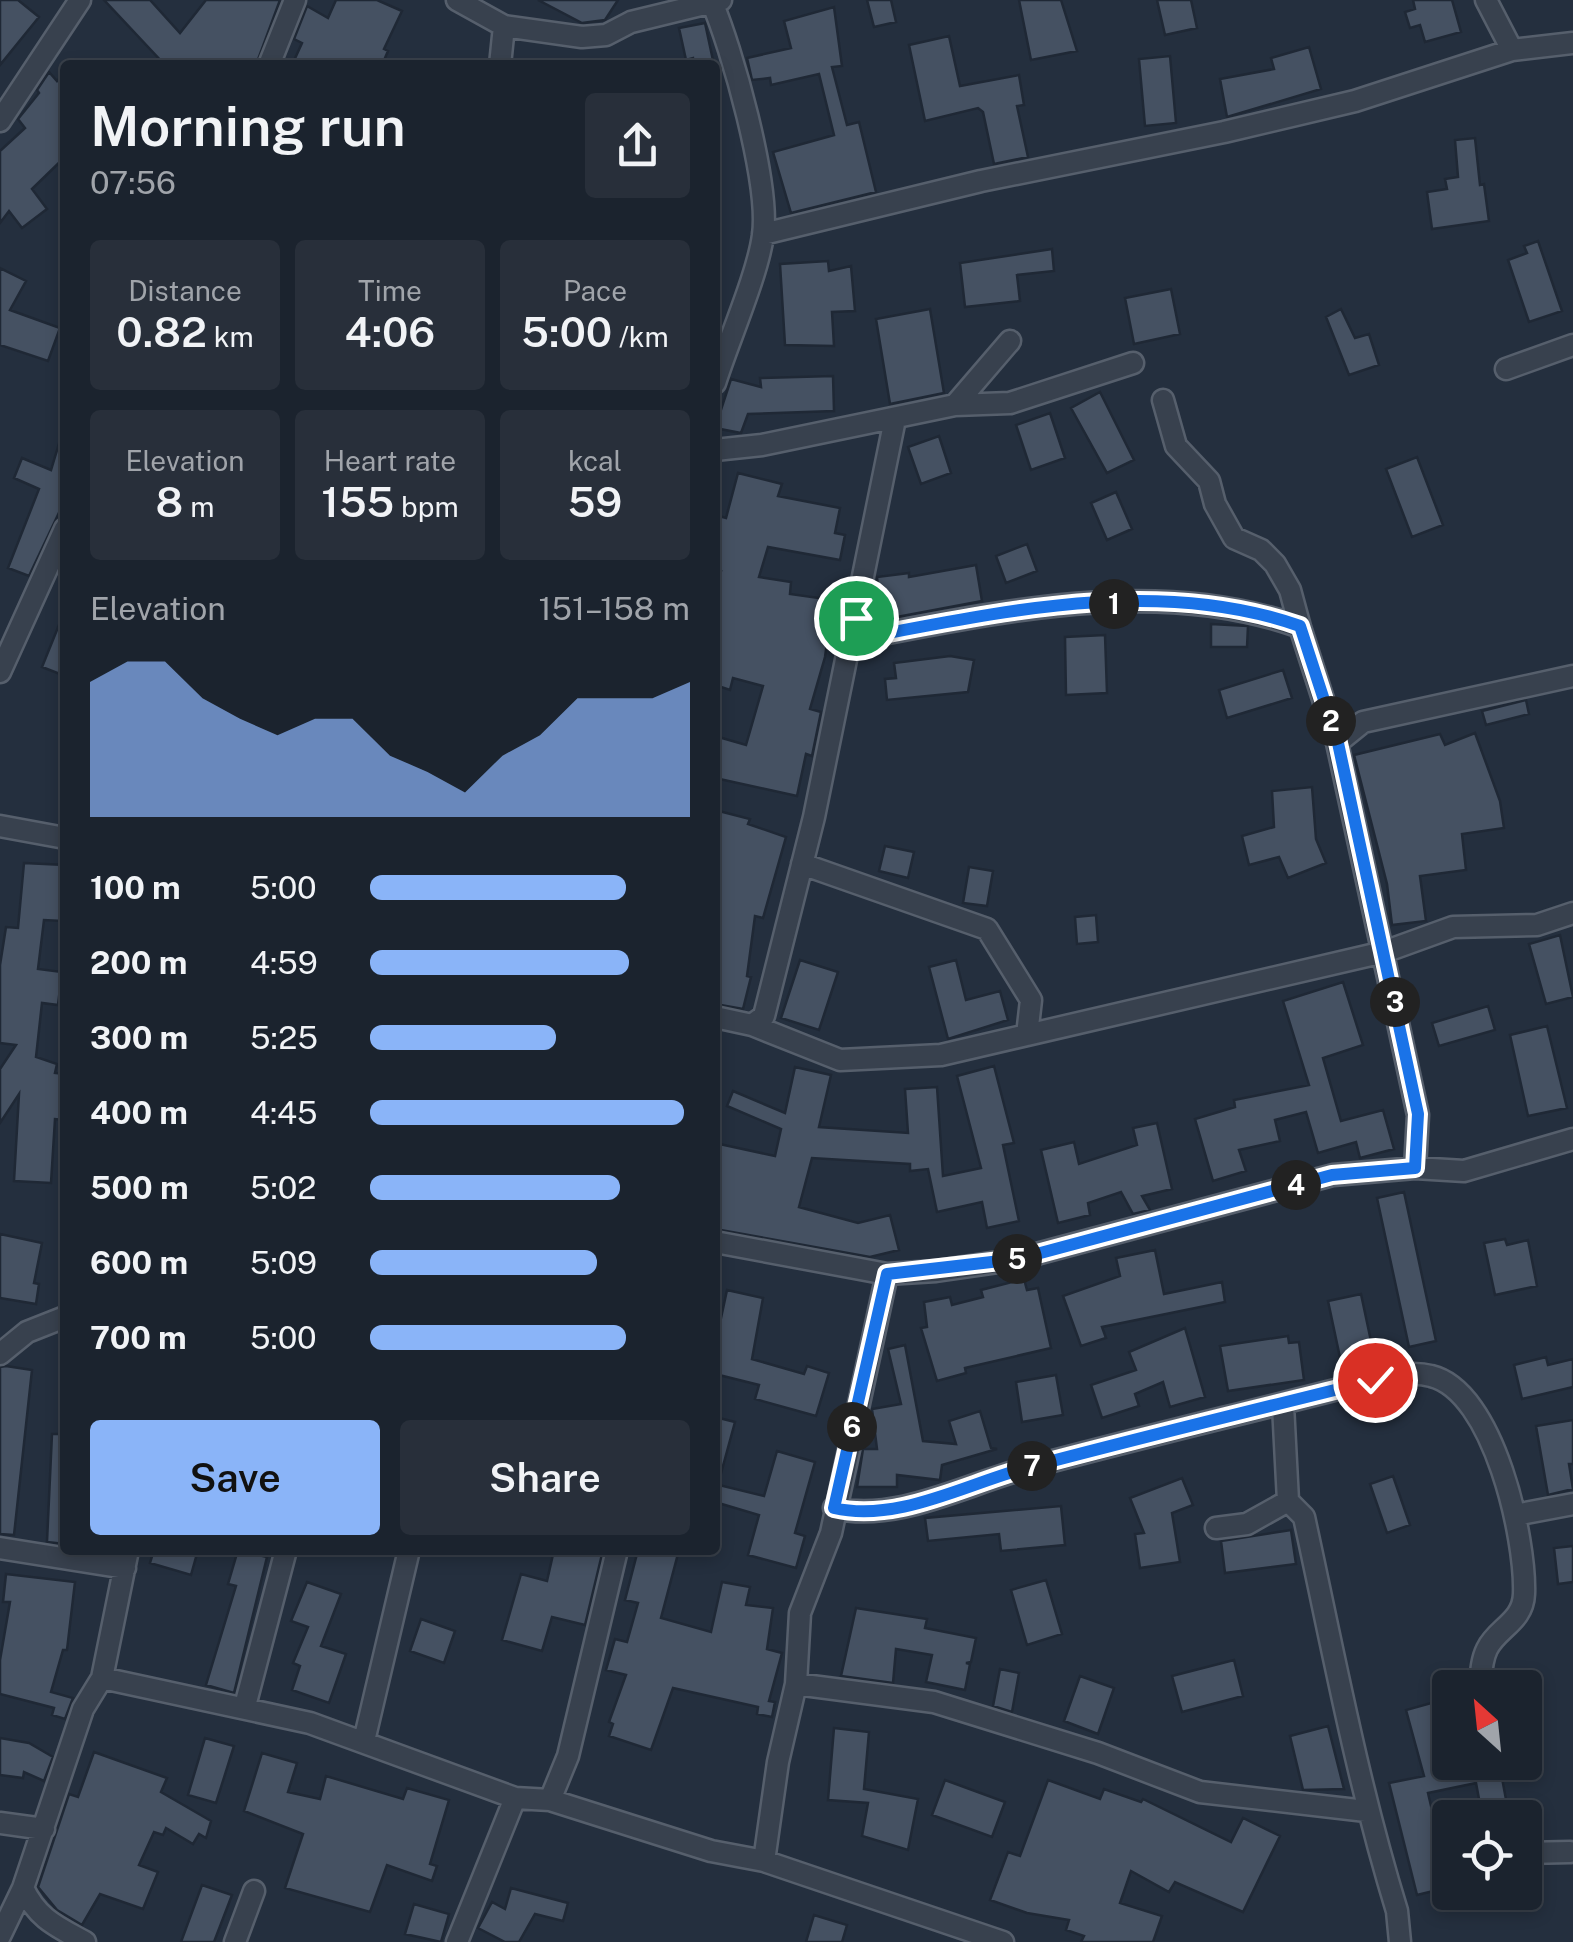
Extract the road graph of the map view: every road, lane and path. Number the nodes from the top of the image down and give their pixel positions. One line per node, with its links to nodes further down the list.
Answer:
1 (80, 0): 11 (street)
2 (295, 0): 9 (street)
3 (457, 0): 6 (street)
4 (1486, 0): 8 (street)
5 (715, 1): 6 (street); 12 (street)
6 (504, 26): 10 (street)
7 (1573, 44): 8 (street)
8 (1512, 50): 12 (street)
9 (272, 60)
10 (501, 60)
11 (0, 121)
12 (763, 234): 16 (street)
13 (1010, 341): 19 (street)
14 (1573, 345): 17 (street)
15 (1133, 362): 19 (street)
16 (720, 367)
17 (1506, 369)
18 (1164, 400): 23 (street)
19 (955, 405): 20 (street)
20 (895, 418): 21 (street); 24 (street)
21 (720, 450)
22 (60, 540): 25 (street)
23 (1300, 626): 24 (street); 27 (street)
24 (851, 640): 30 (street)
25 (0, 672)
26 (1573, 676): 27 (street)
27 (1338, 743): 32 (street)
28 (0, 826): 29 (street)
29 (60, 837)
30 (802, 864): 34 (street); 35 (street)
31 (1573, 913): 32 (street)
32 (1384, 952): 35 (street); 37 (street)
33 (720, 1017): 34 (street)
34 (752, 1025): 35 (street)
35 (1026, 1035)
36 (1573, 1139): 37 (street)
37 (1415, 1168): 39 (street)
38 (720, 1243): 39 (street)
39 (887, 1274): 45 (street)
40 (60, 1318): 41 (street)
41 (0, 1354)
42 (1283, 1406): 43 (street); 45 (street); 46 (street)
43 (1288, 1501): 47 (street); 62 (street)
44 (1573, 1504): 46 (street)
45 (834, 1508): 57 (street)
46 (1515, 1515): 55 (street)
47 (1216, 1528)
48 (0, 1548): 49 (street)
49 (60, 1553)
50 (81, 1555): 54 (street)
51 (285, 1555): 58 (street)
52 (408, 1555): 59 (street)
53 (617, 1555): 61 (street)
54 (127, 1559): 56 (street)
55 (1483, 1670)
56 (102, 1678): 58 (street); 64 (street)
57 (796, 1684): 62 (street); 67 (street)
58 (245, 1706): 59 (street)
59 (364, 1741): 60 (street)
60 (515, 1798): 61 (street); 73 (street)
61 (550, 1800): 67 (street)
62 (1366, 1811): 75 (street)
63 (0, 1823): 64 (street)
64 (44, 1829): 68 (street)
65 (1572, 1848): 66 (street)
66 (1542, 1851)
67 (764, 1862): 74 (street)
68 (23, 1888): 70 (street); 71 (street)
69 (254, 1892): 72 (street)
70 (0, 1936)
71 (85, 1942)
72 (235, 1942)
73 (457, 1942)
74 (1003, 1942)
75 (1400, 1942)

